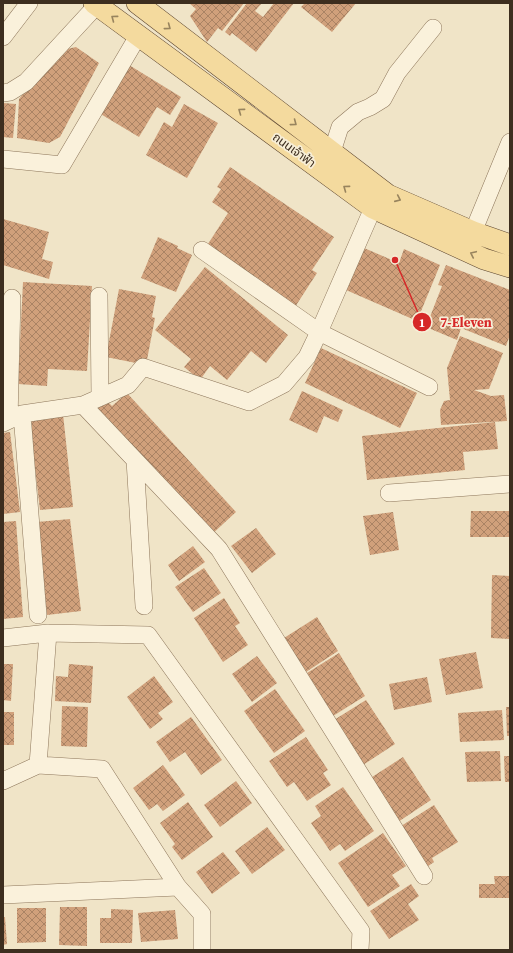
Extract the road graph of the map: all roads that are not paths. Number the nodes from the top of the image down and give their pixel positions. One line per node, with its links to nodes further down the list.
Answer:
1 (29, 3): 6 (street)
2 (137, 3): 9 (main road, ถนนเจ้าฟ้า, one-way to 9)
3 (95, 4): 5 (main road, ถนนเจ้าฟ้า, one-way to 3); 7 (street)
4 (433, 28): 9 (street)
5 (138, 36): 10 (street); 11 (main road, ถนนเจ้าฟ้า, one-way to 5)
6 (3, 37)
7 (3, 93)
8 (510, 142): 12 (street)
9 (332, 152): 12 (main road, ถนนเจ้าฟ้า, one-way to 12)
10 (3, 159)
11 (374, 208): 15 (main road, ถนนเจ้าฟ้า, one-way to 11); 18 (street)
12 (472, 232): 13 (main road, ถนนเจ้าฟ้า)
13 (510, 245)
14 (202, 250): 18 (street)
15 (510, 267)
16 (98, 296): 20 (street)
17 (12, 298): 22 (street)
18 (320, 332): 19 (street); 20 (street)
19 (429, 387)
20 (100, 397): 21 (street)
21 (83, 405): 22 (street); 23 (street)
22 (12, 419): 27 (street)
23 (135, 460): 26 (street); 32 (street)
24 (510, 484): 25 (street)
25 (389, 493)
26 (144, 606)
27 (38, 615)
28 (48, 633): 29 (street); 30 (street); 36 (street)
29 (3, 638)
30 (38, 765): 31 (street); 33 (street)
31 (3, 781)
32 (424, 876)
33 (178, 887): 34 (street); 35 (street)
34 (3, 895)
35 (202, 950)
36 (360, 950)

